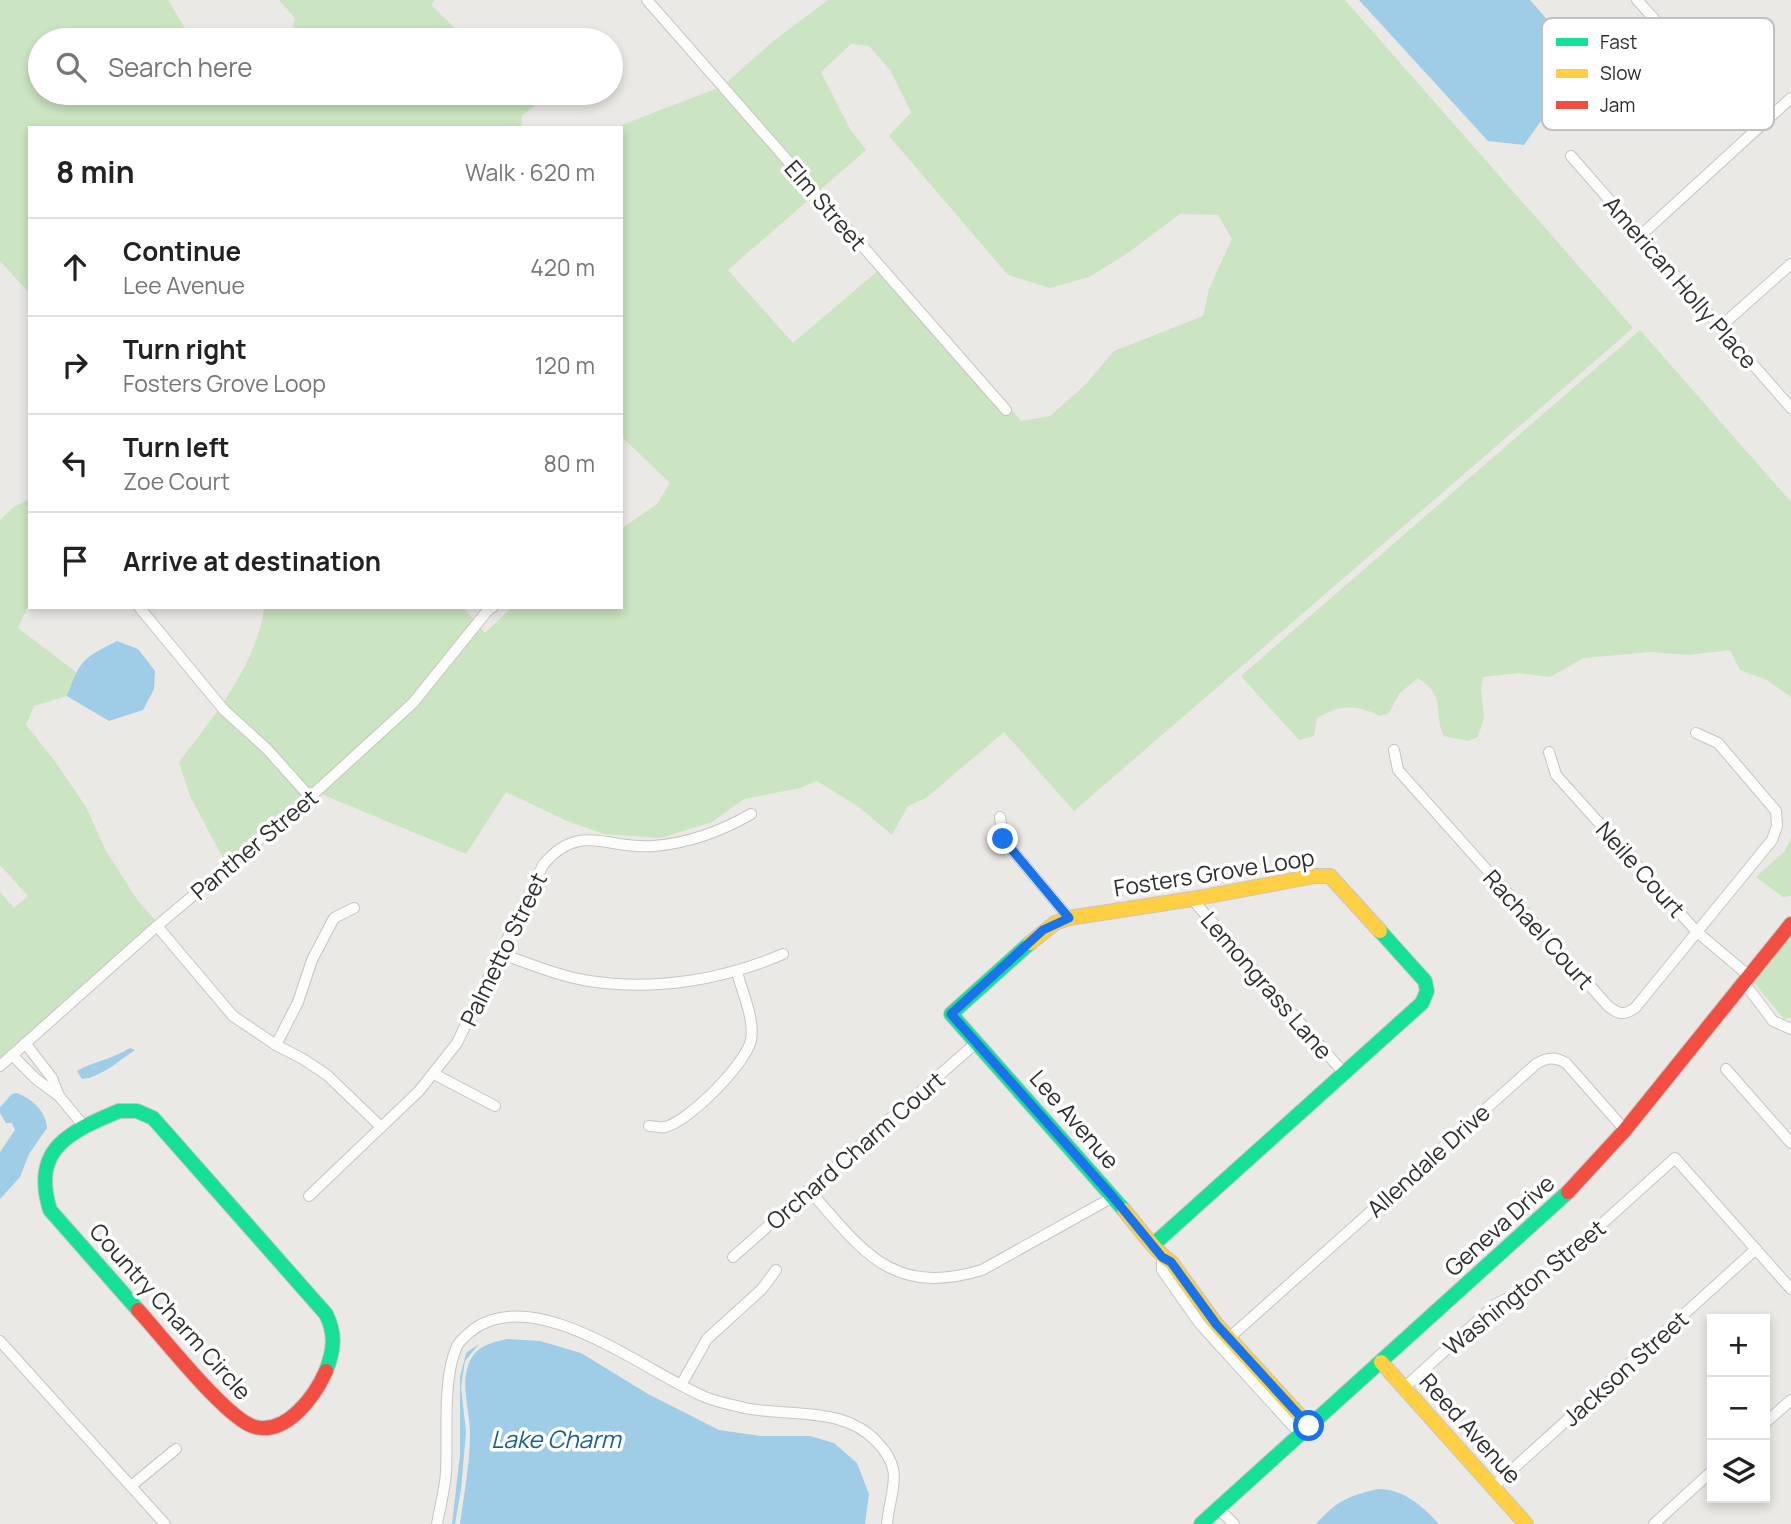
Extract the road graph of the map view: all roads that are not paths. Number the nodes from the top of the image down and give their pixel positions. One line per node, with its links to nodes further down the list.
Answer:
1 (648, 0): 12 (street, Elm Street)
2 (1637, 0): 3 (street)
3 (1653, 18)
4 (1791, 98): 5 (street)
5 (1774, 113)
6 (1755, 130): 8 (street)
7 (1571, 156): 8 (street, American Holly Place)
8 (1640, 236): 10 (street, American Holly Place)
9 (1791, 264): 10 (street)
10 (1720, 327): 11 (street, American Holly Place)
11 (1791, 408)
12 (1006, 410)
13 (141, 609): 18 (street)
14 (488, 609): 18 (street, Panther Street)
15 (1696, 733): 26 (street)
16 (1394, 750): 26 (street, Rachael Court)
17 (1549, 752): 26 (street, Neile Court)
18 (310, 797): 25 (street, Panther Street)
19 (751, 814): 27 (street, Palmetto Street)
20 (1000, 817): 23 (street)
21 (1192, 899): 23 (street, Fosters Grove Loop); 40 (street, Lemongrass Lane); 40 (street, Fosters Grove Loop)
22 (354, 908): 35 (street)
23 (1069, 918): 31 (street, Fosters Grove Loop)
24 (1791, 924): 30 (street, Geneva Drive)
25 (157, 926): 34 (street, Panther Street); 35 (street)
26 (1697, 932): 30 (street, Neile Court)
27 (502, 954): 29 (street); 41 (street, Palmetto Street)
28 (783, 954): 29 (street)
29 (737, 972): 46 (street)
30 (1746, 978): 32 (street, Neile Court); 48 (street, Geneva Drive)
31 (951, 1014): 33 (street, Lee Avenue)
32 (1791, 1029)
33 (977, 1042): 50 (street, Orchard Charm Court); 52 (street, Lee Avenue)
34 (25, 1044): 36 (street, Panther Street); 39 (street)
35 (276, 1045): 47 (street)
36 (12, 1055): 37 (street, Panther Street); 42 (street)
37 (0, 1066)
38 (1726, 1069): 49 (street)
39 (46, 1070): 42 (street); 43 (street)
40 (1343, 1072): 53 (street, Fosters Grove Loop)
41 (434, 1073): 44 (street); 47 (street, Palmetto Street)
42 (36, 1079): 43 (street)
43 (59, 1096): 45 (street)
44 (495, 1106)
45 (83, 1125): 45 (street, Country Charm Circle)
46 (649, 1126)
47 (381, 1127): 51 (street, Palmetto Street)
48 (1625, 1130): 59 (street, Allendale Drive); 60 (street, Geneva Drive)
49 (1791, 1143)
50 (809, 1190): 52 (street); 55 (street, Orchard Charm Court)
51 (309, 1196)
52 (1113, 1197): 53 (street, Lee Avenue)
53 (1154, 1244): 59 (street, Lee Avenue)
54 (1756, 1250): 57 (street); 62 (street, Washington Street); 69 (street, Jackson Street)
55 (733, 1257)
56 (776, 1270): 61 (street)
57 (1791, 1289)
58 (0, 1340): 68 (street)
59 (1225, 1342): 65 (street, Lee Avenue)
60 (1381, 1362): 62 (street, Reed Avenue); 65 (street, Geneva Drive)
61 (681, 1385): 72 (street); 73 (street)
62 (1404, 1388): 69 (street, Reed Avenue)
63 (1791, 1400): 64 (street)
64 (1770, 1419)
65 (1305, 1430): 70 (street, Geneva Drive)
66 (176, 1449): 68 (street)
67 (1707, 1476): 77 (street)
68 (131, 1486): 71 (street)
69 (1493, 1487): 76 (street, Reed Avenue)
70 (1218, 1508): 74 (street, Geneva Drive); 75 (street)
71 (165, 1524)
72 (436, 1524)
73 (887, 1524)
74 (1200, 1524)
75 (1234, 1524)
76 (1526, 1524)
77 (1654, 1524)

